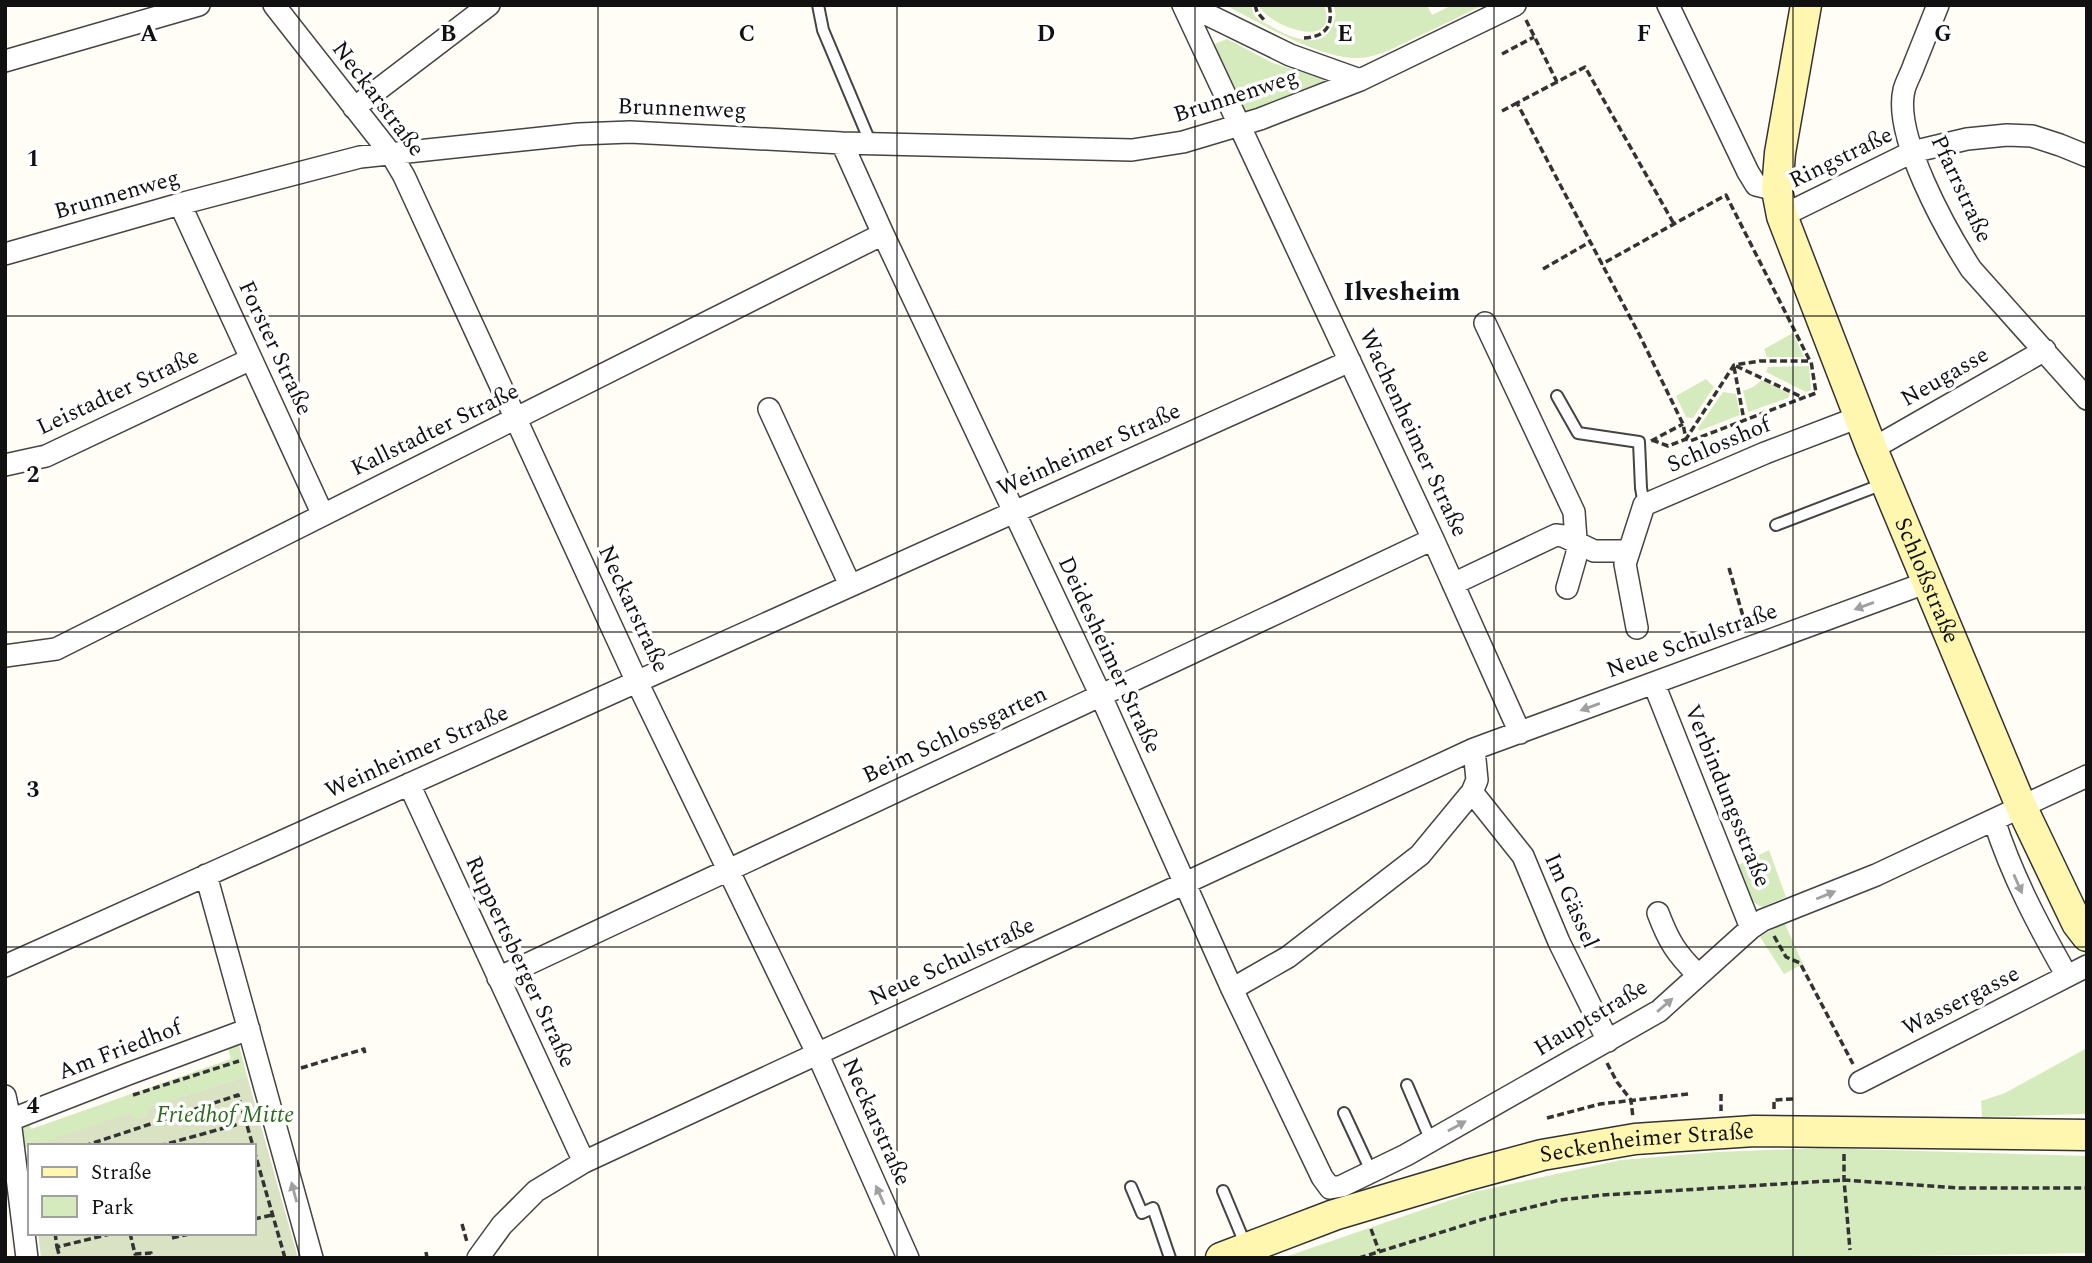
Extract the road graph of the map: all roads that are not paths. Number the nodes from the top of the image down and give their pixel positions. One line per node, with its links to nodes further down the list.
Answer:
1 (199, 5): 10 (street)
2 (274, 5): 12 (street, Neckarstraße)
3 (489, 5): 12 (street)
4 (818, 5): 15 (lane)
5 (1186, 5): 11 (street); 13 (street, Wachenheimer Straße)
6 (1668, 5): 19 (street)
7 (1806, 5): 19 (main road)
8 (1938, 5): 16 (street, Pfarrstraße)
9 (1521, 13): 11 (street, Brunnenweg)
10 (5, 61)
11 (1360, 80): 13 (street, Brunnenweg)
12 (354, 108): 17 (street, Neckarstraße)
13 (1239, 126): 15 (street, Brunnenweg); 26 (street, Wachenheimer Straße)
14 (842, 143): 15 (street, Brunnenweg); 17 (street, Brunnenweg); 21 (street, Deidesheimer Straße)
15 (871, 144)
16 (1912, 152): 18 (street, Ringstraße); 19 (street, Ringstraße); 24 (street, Pfarrstraße)
17 (391, 154): 20 (street, Brunnenweg); 31 (street, Neckarstraße)
18 (2087, 156)
19 (1779, 203): 30 (main road, Schloßstraße)
20 (180, 204): 22 (street, Brunnenweg); 25 (street, Forster Straße)
21 (883, 234): 31 (street, Kallstadter Straße); 36 (street, Deidesheimer Straße)
22 (5, 254)
23 (1485, 323): 40 (street)
24 (2045, 350): 28 (street, Pfarrstraße); 32 (street, Neugasse)
25 (251, 359): 33 (street, Leistadter Straße); 37 (street, Forster Straße)
26 (1350, 361): 36 (street, Weinheimer Straße); 39 (street, Wachenheimer Straße)
27 (1557, 396): 35 (lane)
28 (2087, 399)
29 (769, 409): 44 (street)
30 (1859, 417): 32 (main road, Schloßstraße); 35 (street, Schlosshof)
31 (517, 419): 37 (street, Kallstadter Straße); 48 (street, Neckarstraße)
32 (1872, 449): 34 (main road, Schloßstraße)
33 (5, 465)
34 (1886, 483): 38 (lane); 42 (main road, Schloßstraße)
35 (1644, 505): 41 (street)
36 (1014, 513): 44 (street, Weinheimer Straße); 50 (street, Deidesheimer Straße)
37 (323, 515): 47 (street, Kallstadter Straße)
38 (1776, 525)
39 (1433, 539): 43 (street, Wachenheimer Straße); 50 (street, Beim Schlossgarten)
40 (1576, 542): 41 (street); 43 (street); 45 (street)
41 (1629, 551): 46 (street)
42 (1928, 582): 49 (street, Neue Schulstraße, one-way to 49); 56 (main road, Schloßstraße)
43 (1453, 584): 51 (street, Wachenheimer Straße)
44 (850, 585): 48 (street, Weinheimer Straße)
45 (1567, 588)
46 (1637, 628)
47 (5, 656)
48 (637, 682): 54 (street, Weinheimer Straße); 58 (street, Neckarstraße)
49 (1654, 684): 51 (street, Neue Schulstraße, one-way to 51); 62 (street, Verbindungsstraße)
50 (1101, 696): 58 (street, Beim Schlossgarten); 60 (street, Deidesheimer Straße)
51 (1520, 733): 52 (street, Neue Schulstraße)
52 (1474, 749): 55 (street); 60 (street, Neue Schulstraße)
53 (2087, 776): 56 (street, Hauptstraße)
54 (409, 785): 59 (street, Weinheimer Straße); 68 (street, Ruppertsberger Straße)
55 (1472, 792): 69 (street); 71 (street, Im Gässel)
56 (2021, 806): 57 (street, Hauptstraße); 63 (main road, Schloßstraße)
57 (1994, 820): 62 (street, Hauptstraße, one-way to 57); 67 (street, one-way to 67)
58 (728, 869): 68 (street, Beim Schlossgarten); 72 (street, Neckarstraße)
59 (206, 875): 64 (street, Weinheimer Straße); 70 (street)
60 (1185, 883): 69 (street, Deidesheimer Straße); 72 (street, Neue Schulstraße)
61 (1658, 913): 66 (street)
62 (1757, 924): 66 (street, Hauptstraße)
63 (2087, 936)
64 (5, 965)
65 (2087, 966): 67 (street, Wassergasse)
66 (1698, 975): 71 (street, Hauptstraße, one-way to 66)
67 (2067, 976): 73 (street, Wassergasse)
68 (498, 978): 80 (street, Ruppertsberger Straße)
69 (1232, 989): 83 (street, Deidesheimer Straße)
70 (248, 1029): 77 (street, Am Friedhof); 87 (street, one-way to 70)
71 (1608, 1041): 79 (street, Hauptstraße, one-way to 71)
72 (817, 1053): 80 (street, Neue Schulstraße); 89 (street, Neckarstraße, one-way to 72)
73 (1860, 1082)
74 (1407, 1085): 79 (lane)
75 (5, 1096): 77 (street)
76 (1344, 1113): 81 (lane)
77 (8, 1121): 86 (street)
78 (2087, 1135): 85 (main road, Seckenheimer Straße)
79 (1431, 1141): 81 (street, Hauptstraße)
80 (584, 1162): 88 (street, Neue Schulstraße)
81 (1371, 1171): 83 (street, Hauptstraße)
82 (1131, 1187): 90 (lane)
83 (1330, 1188)
84 (1223, 1191): 85 (lane)
85 (1234, 1253)
86 (27, 1258)
87 (312, 1258)
88 (478, 1258)
89 (908, 1258)
90 (1170, 1258)

